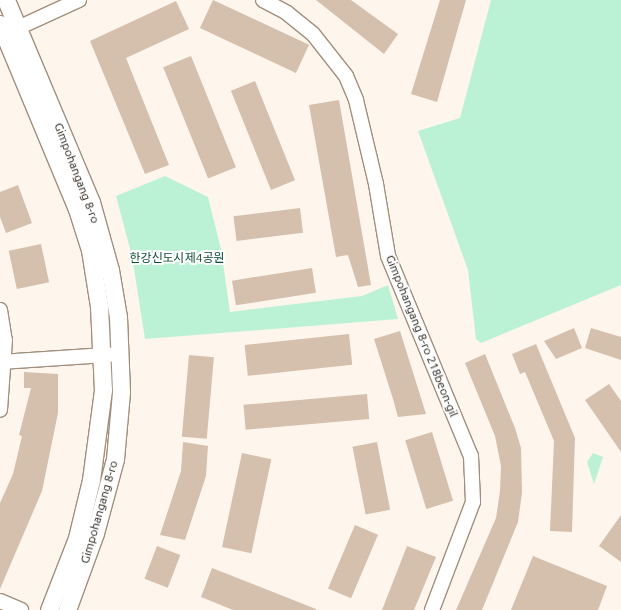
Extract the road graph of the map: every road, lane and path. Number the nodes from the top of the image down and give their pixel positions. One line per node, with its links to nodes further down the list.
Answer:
1 (6, 0): 4 (street, Gimpohangang 8-ro)
2 (79, 0): 4 (street)
3 (263, 0): 14 (street, Gimpohangang 8-ro 218beon-gil)
4 (6, 30): 6 (street, Gimpohangang 8-ro); 7 (street, Gimpohangang 8-ro)
5 (0, 310): 8 (street)
6 (121, 354): 7 (street); 13 (street, Gimpohangang 8-ro)
7 (103, 356): 8 (street); 12 (street, Gimpohangang 8-ro)
8 (2, 362): 9 (street)
9 (0, 410)
10 (0, 601): 11 (street)
11 (21, 610)
12 (49, 610)
13 (67, 610)
14 (432, 610)

